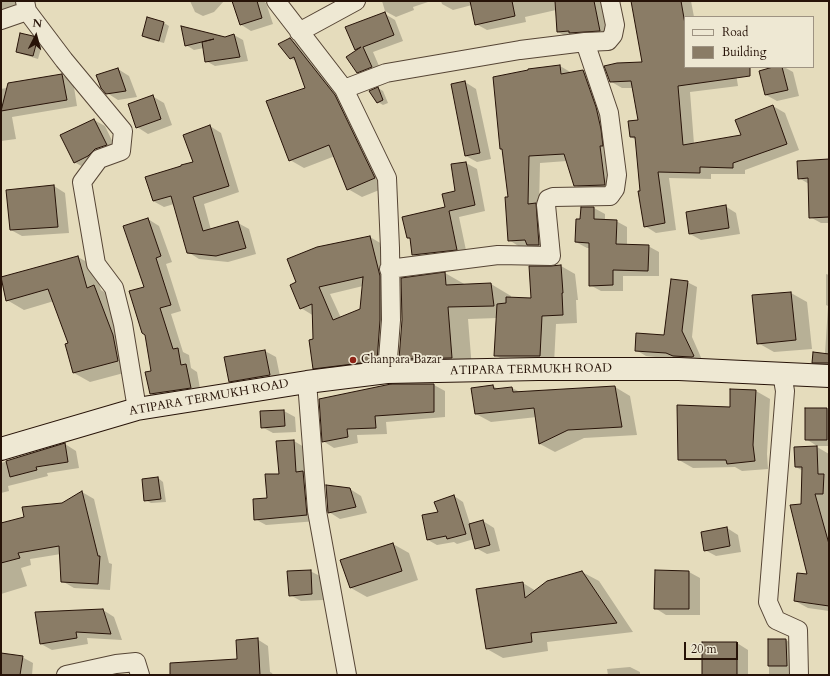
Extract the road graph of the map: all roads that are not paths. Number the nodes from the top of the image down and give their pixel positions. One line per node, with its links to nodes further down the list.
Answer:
1 (276, 1): 6 (street)
2 (356, 1): 6 (street)
3 (610, 1): 7 (street)
4 (26, 6): 5 (street); 14 (street)
5 (1, 20)
6 (299, 32): 8 (street)
7 (585, 42): 8 (street); 9 (street)
8 (344, 89): 9 (street)
9 (389, 269): 10 (street)
10 (387, 372): 11 (main road, ATIPARA TERMUKH ROAD); 13 (main road, ATIPARA TERMUKH ROAD)
11 (782, 374): 12 (main road, ATIPARA TERMUKH ROAD); 19 (street)
12 (829, 376)
13 (307, 382): 14 (main road, ATIPARA TERMUKH ROAD); 18 (street)
14 (137, 409): 15 (main road, ATIPARA TERMUKH ROAD)
15 (1, 449)
16 (66, 675): 17 (street)
17 (140, 675)
18 (347, 675)
19 (799, 675)

